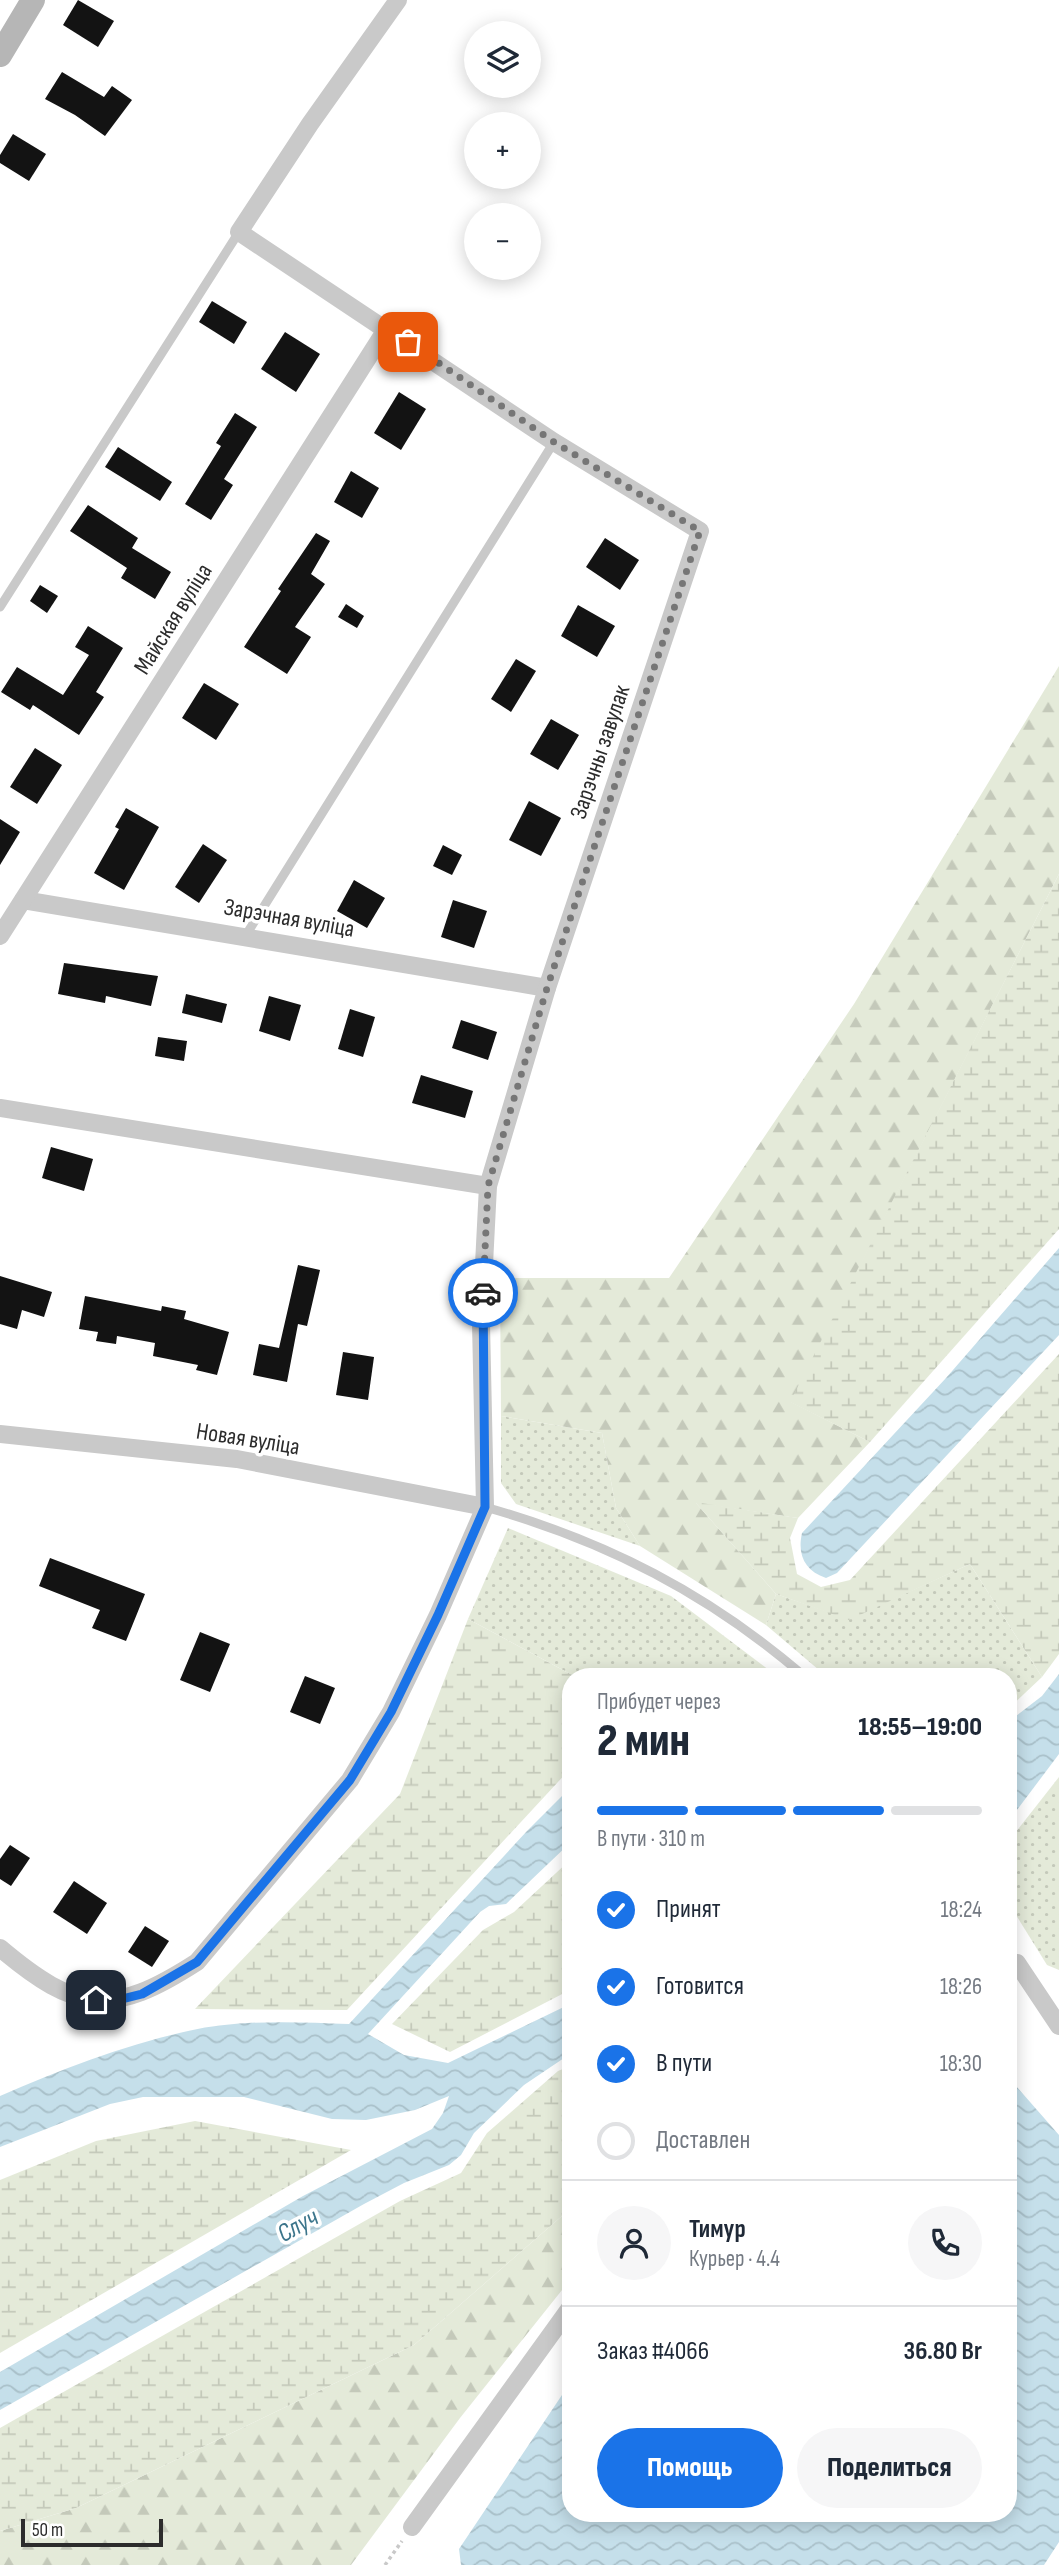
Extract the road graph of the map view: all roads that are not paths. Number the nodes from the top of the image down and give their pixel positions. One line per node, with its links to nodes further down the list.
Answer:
1 (33, 0): 3 (main road)
2 (398, 0): 4 (street)
3 (0, 55)
4 (239, 232): 5 (street); 7 (lane)
5 (387, 328): 6 (street); 8 (street, Майская вуліца)
6 (554, 442): 9 (lane); 11 (street, Зарэчны завулак)
7 (0, 607)
8 (23, 900): 9 (street, Зарэчная вуліца); 10 (street, Майская вуліца)
9 (246, 935): 11 (street, Зарэчная вуліца)
10 (0, 936)
11 (547, 988): 13 (street, Зарэчны завулак)
12 (9, 1109): 13 (street)
13 (488, 1186): 15 (street, Зарэчны завулак)
14 (0, 1434): 15 (street, Новая вуліца)
15 (485, 1507): 16 (lane); 17 (street)
16 (795, 1668)
17 (0, 1948)
18 (1017, 1963): 19 (street)
19 (1059, 2026)
20 (562, 2319): 21 (street)
21 (412, 2527)

